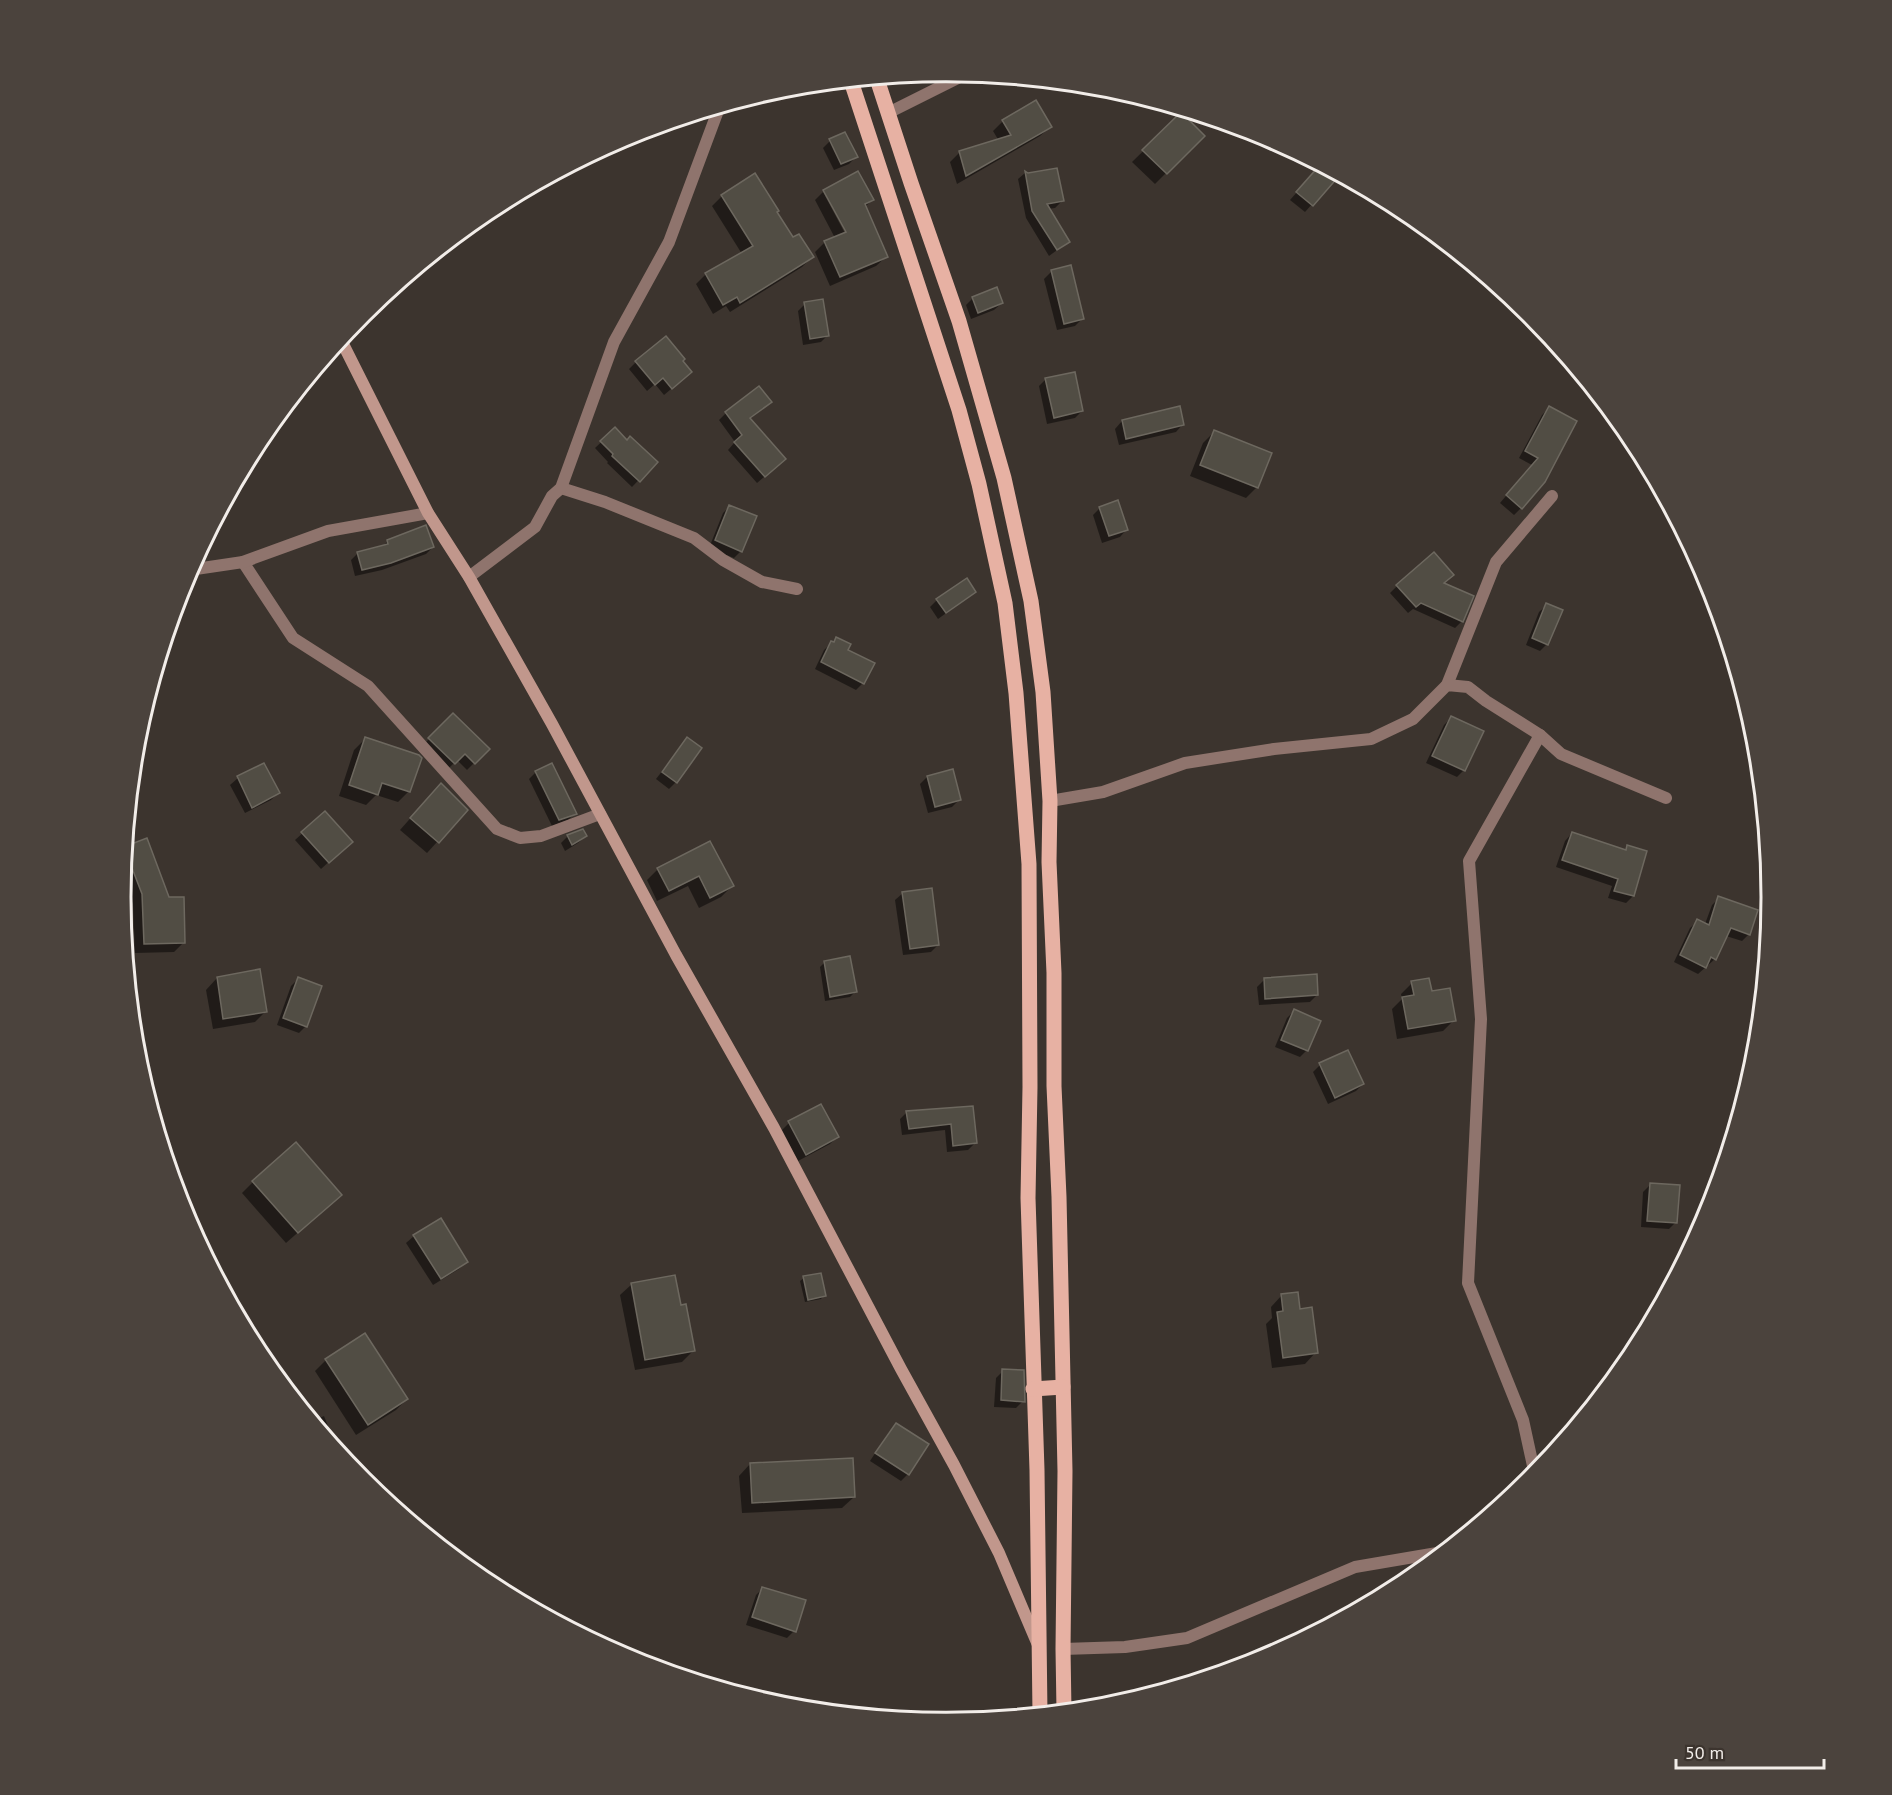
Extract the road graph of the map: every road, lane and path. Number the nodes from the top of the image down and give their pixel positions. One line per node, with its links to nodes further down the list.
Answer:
1 (950, 82): 4 (street)
2 (879, 85): 4 (main road)
3 (853, 88): 20 (main road)
4 (888, 113): 17 (main road)
5 (716, 116): 7 (street)
6 (345, 348): 9 (main road)
7 (561, 488): 12 (street); 13 (street)
8 (1552, 496): 14 (street)
9 (428, 513): 10 (street); 12 (main road)
10 (243, 562): 11 (street); 18 (street)
11 (201, 568)
12 (469, 577): 18 (main road)
13 (797, 589)
14 (1447, 685): 15 (street); 17 (street)
15 (1540, 735): 16 (street); 21 (street)
16 (1666, 798)
17 (1050, 801): 19 (main road)
18 (600, 814): 23 (main road)
19 (1063, 1387): 20 (main road); 24 (main road)
20 (1033, 1389): 23 (main road)
21 (1532, 1463)
22 (1427, 1555): 24 (street)
23 (1039, 1647): 26 (main road)
24 (1063, 1649): 25 (main road)
25 (1064, 1704)
26 (1040, 1707)

